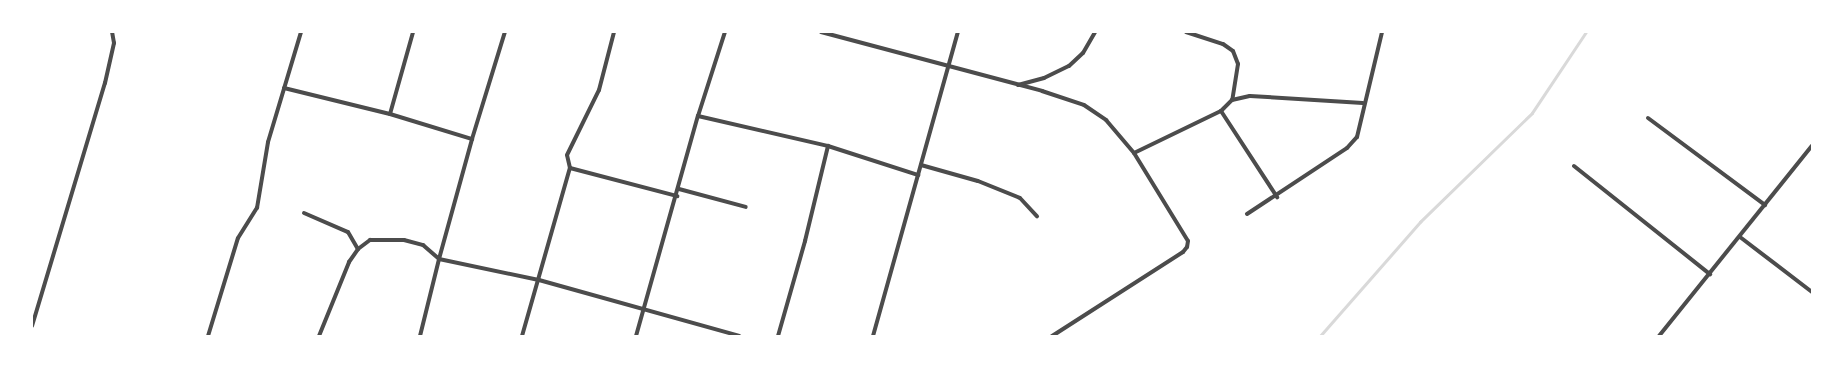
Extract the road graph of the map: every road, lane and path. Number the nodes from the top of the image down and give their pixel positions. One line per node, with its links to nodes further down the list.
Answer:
1 (112, 32): 44 (street)
2 (302, 32): 14 (street)
3 (413, 32): 18 (street)
4 (506, 32): 21 (street)
5 (614, 32): 27 (street)
6 (725, 32): 19 (street)
7 (821, 32): 12 (street)
8 (958, 32): 12 (street)
9 (1095, 32): 13 (street)
10 (1186, 32): 15 (street)
11 (1382, 32): 16 (street)
12 (948, 68): 13 (street); 25 (street)
13 (1017, 85): 24 (street)
14 (284, 88): 18 (street); 45 (street)
15 (1232, 100): 16 (street); 17 (street)
16 (1363, 103): 31 (street)
17 (1221, 111): 24 (street); 31 (street)
18 (390, 114): 21 (street)
19 (698, 116): 22 (street); 29 (street)
20 (1648, 118): 32 (street)
21 (472, 139): 39 (street)
22 (828, 146): 28 (street); 51 (street)
23 (1812, 146): 32 (street)
24 (1134, 153): 53 (street)
25 (920, 165): 28 (street); 36 (street)
26 (1574, 166): 40 (street)
27 (570, 168): 30 (street); 41 (street)
28 (918, 175): 52 (street)
29 (679, 189): 30 (street); 33 (street)
30 (677, 196): 43 (street)
31 (1277, 197): 35 (street)
32 (1765, 205): 37 (street)
33 (746, 207)
34 (304, 213): 38 (street)
35 (1247, 214)
36 (1037, 216)
37 (1740, 237): 40 (street); 42 (street)
38 (358, 249): 39 (street); 46 (street)
39 (439, 259): 41 (street); 47 (street)
40 (1710, 274): 54 (street)
41 (539, 280): 43 (street); 48 (street)
42 (1812, 292)
43 (642, 310): 49 (street); 50 (street)
44 (32, 326)
45 (208, 336)
46 (320, 336)
47 (420, 336)
48 (522, 336)
49 (636, 336)
50 (738, 336)
51 (778, 336)
52 (873, 336)
53 (1052, 336)
54 (1659, 336)

